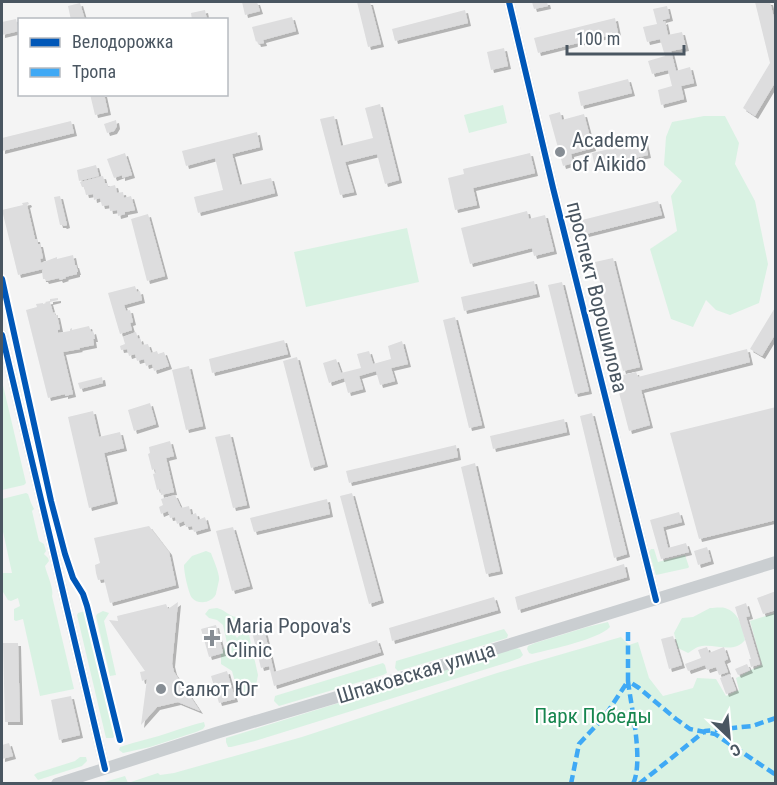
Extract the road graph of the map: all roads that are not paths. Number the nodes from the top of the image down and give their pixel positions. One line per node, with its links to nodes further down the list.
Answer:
1 (509, 2): 4 (street, проспект Ворошилова)
2 (2, 335): 5 (street)
3 (776, 562): 4 (main road, Шпаковская улица)
4 (656, 600): 5 (main road, Шпаковская улица)
5 (105, 769): 6 (main road, Шпаковская улица)
6 (57, 783)

